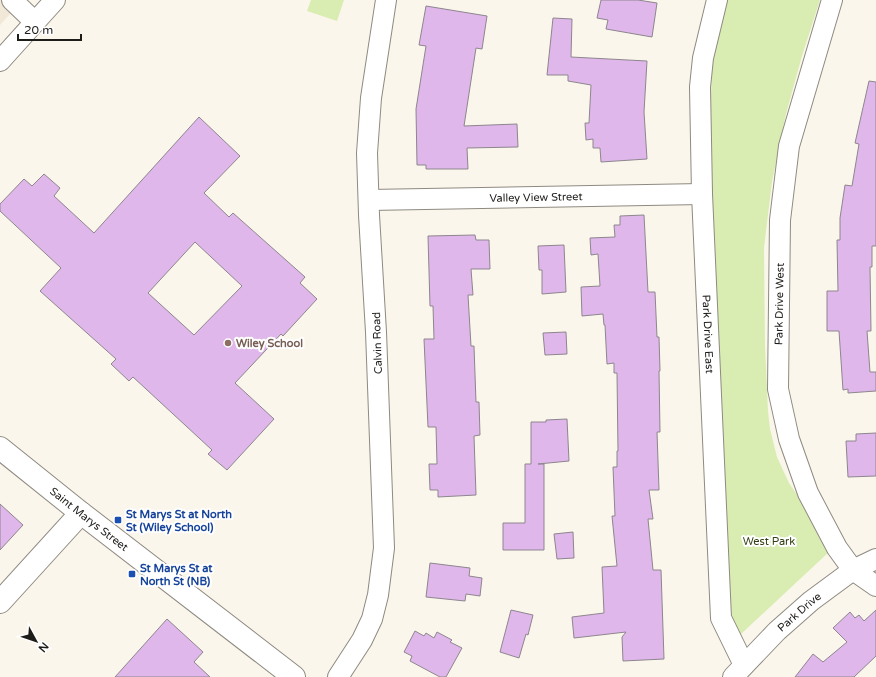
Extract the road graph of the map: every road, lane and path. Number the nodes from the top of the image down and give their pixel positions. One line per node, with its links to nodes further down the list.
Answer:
1 (12, 0): 6 (street)
2 (55, 0): 6 (street)
3 (386, 0): 9 (street, Calvin Road)
4 (717, 0): 8 (street, Park Drive East)
5 (832, 0): 13 (street, Park Drive West)
6 (36, 22): 7 (street)
7 (0, 61)
8 (702, 194): 9 (street, Valley View Street); 16 (street, Park Drive East)
9 (369, 200): 18 (street, Calvin Road)
10 (0, 448): 11 (main road, Saint Marys Street)
11 (81, 513): 15 (main road); 17 (main road, Saint Marys Street)
12 (876, 559): 13 (street, Park Drive)
13 (853, 570): 14 (street, Park Drive West); 16 (street, Park Drive)
14 (876, 586)
15 (0, 602)
16 (739, 671)
17 (294, 677)
18 (338, 677)

